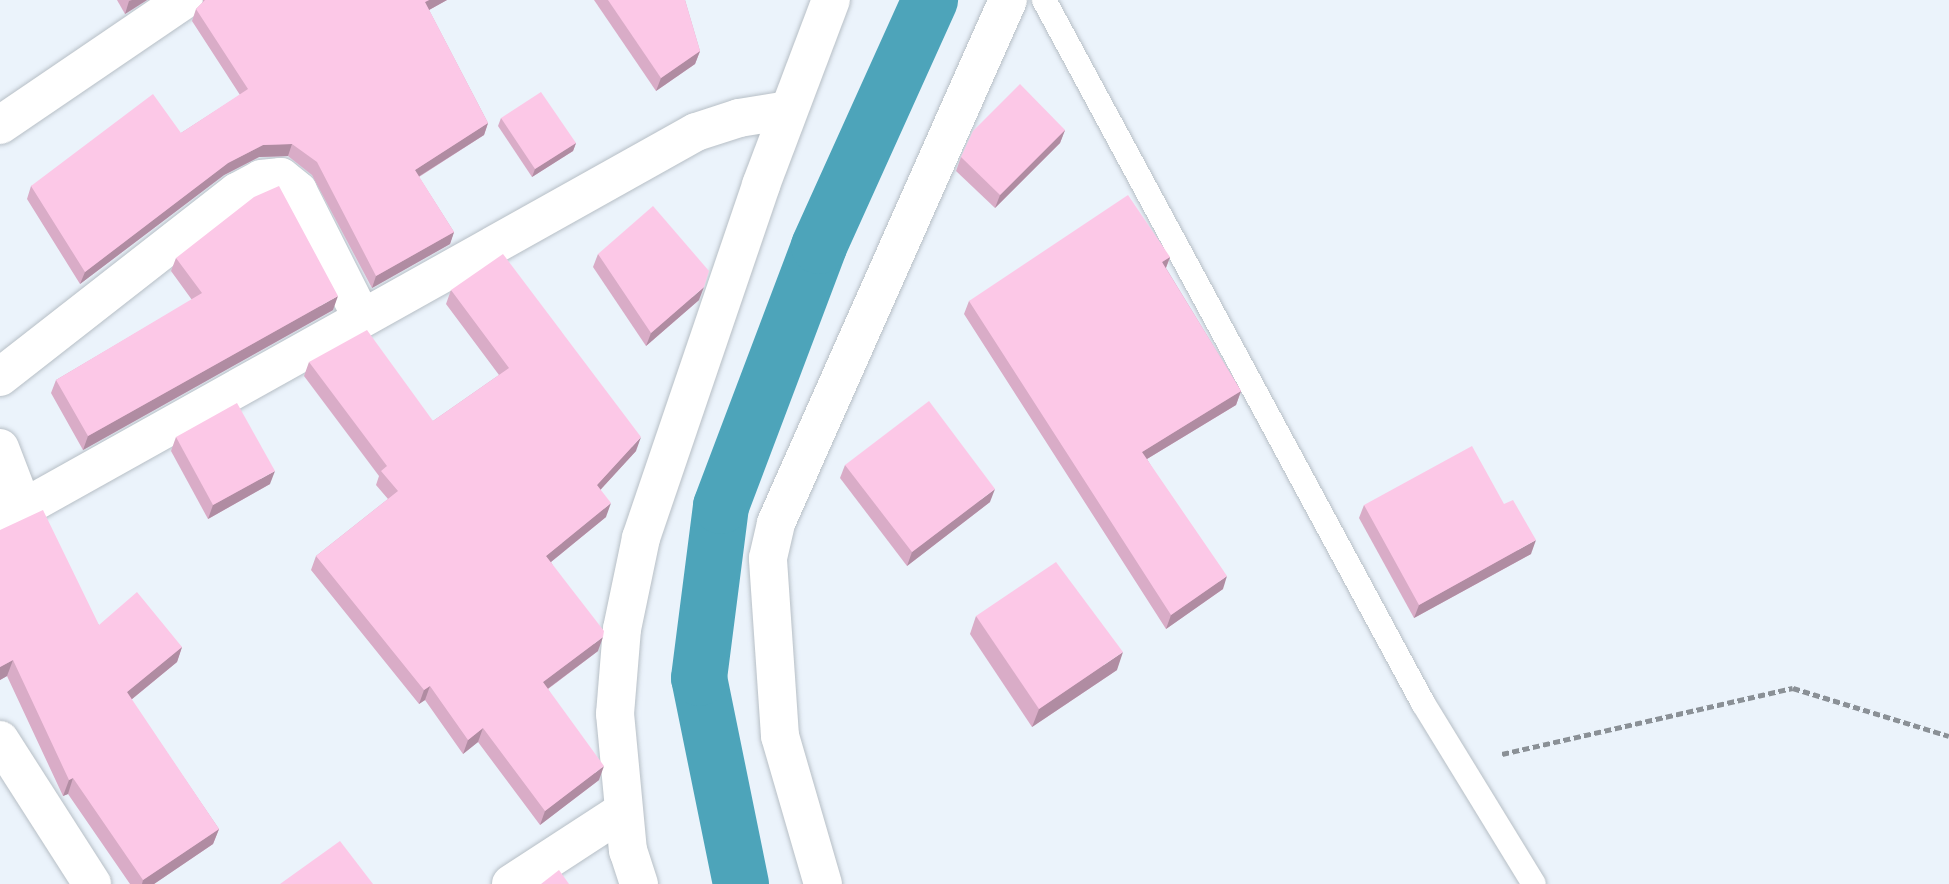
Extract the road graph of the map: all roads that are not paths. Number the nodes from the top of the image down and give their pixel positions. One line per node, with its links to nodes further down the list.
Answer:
1 (184, 0): 6 (street)
2 (831, 0): 5 (street)
3 (1007, 0): 16 (street)
4 (1044, 0): 17 (lane)
5 (788, 110): 7 (street); 12 (street)
6 (0, 125)
7 (362, 318): 8 (street); 10 (street)
8 (0, 377)
9 (0, 448): 10 (street)
10 (11, 515)
11 (0, 740): 13 (street)
12 (624, 811): 14 (street); 15 (street)
13 (92, 884)
14 (511, 884)
15 (639, 884)
16 (823, 884)
17 (1534, 884)

